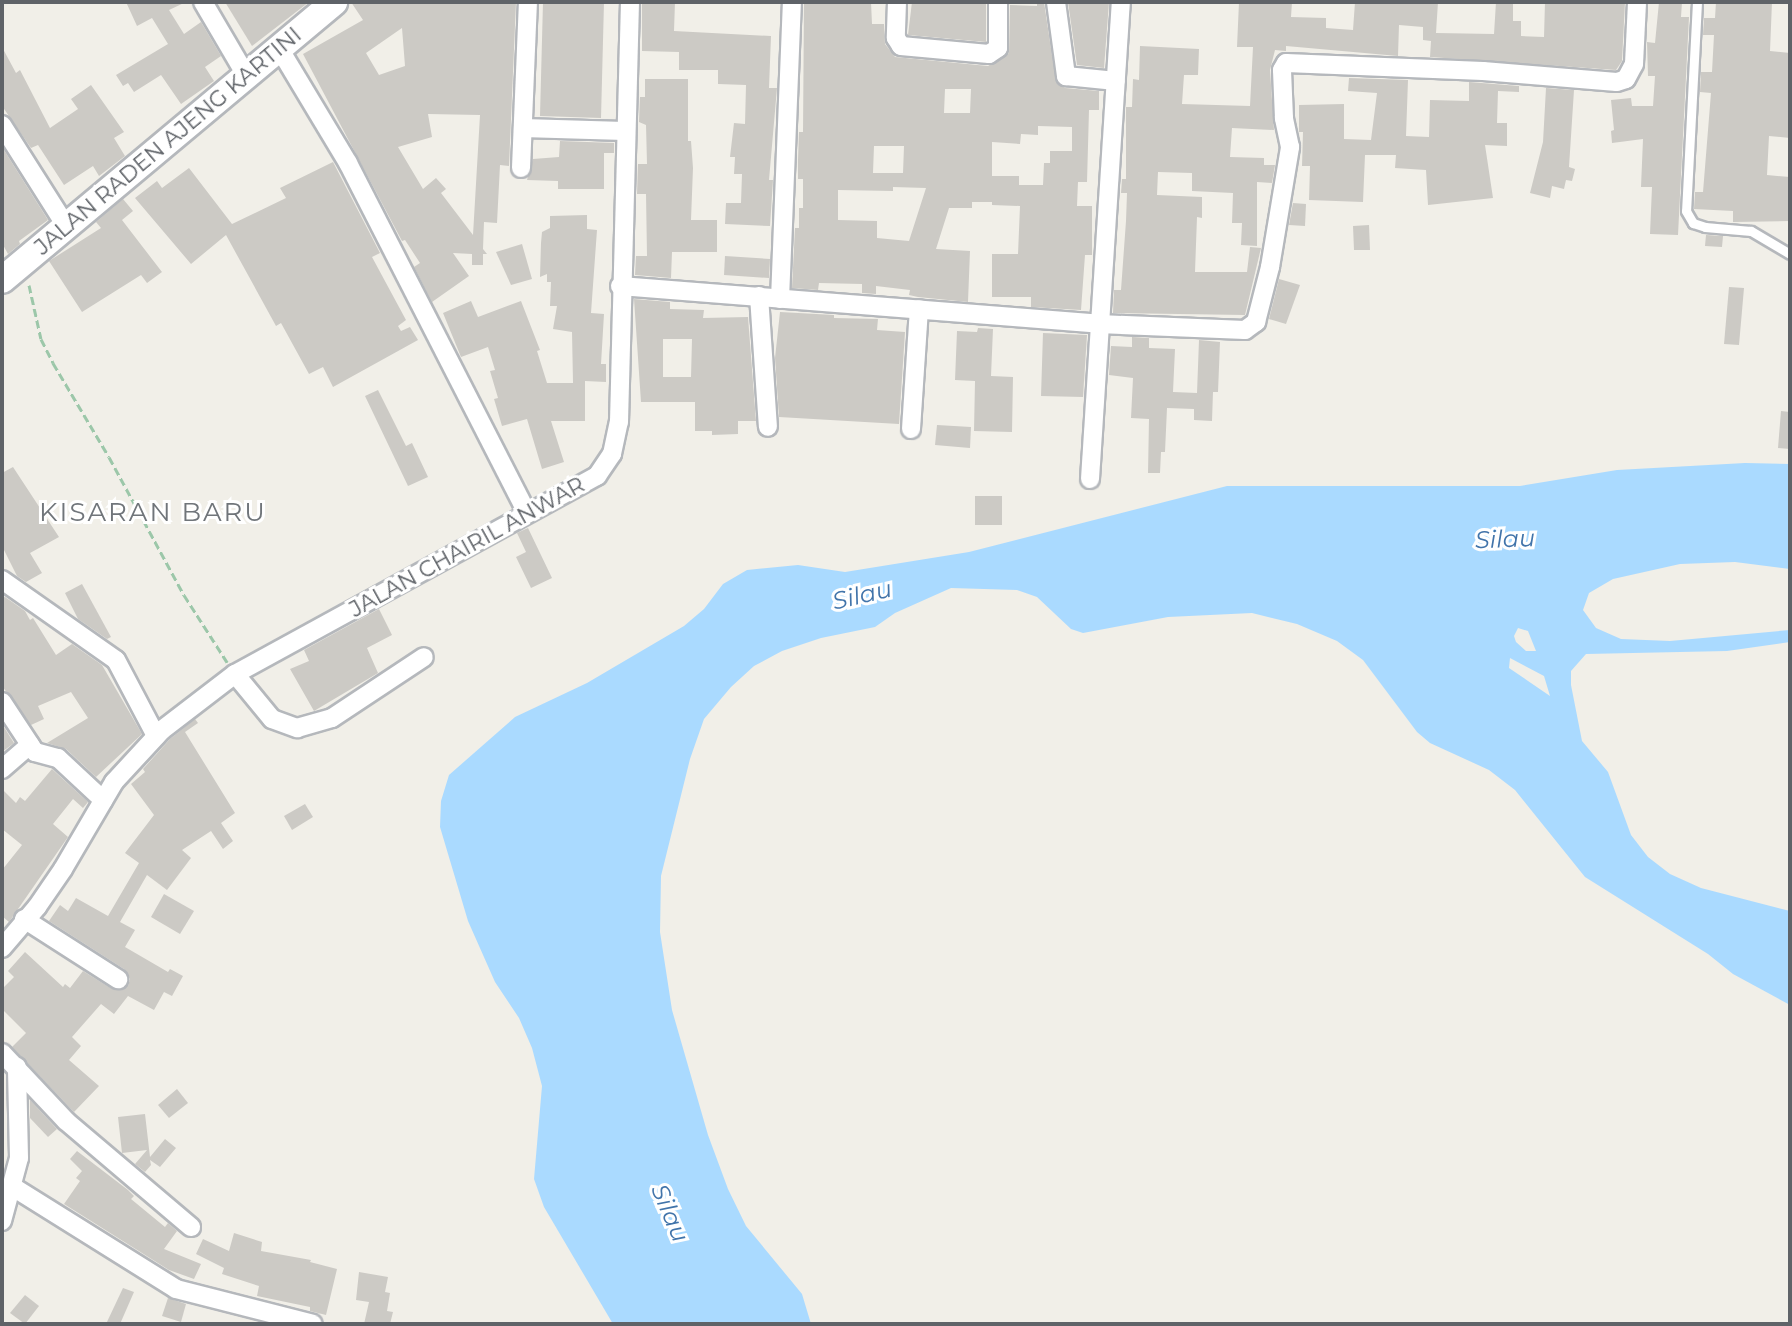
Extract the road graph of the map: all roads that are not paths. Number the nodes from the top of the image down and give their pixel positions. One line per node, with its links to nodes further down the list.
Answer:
1 (203, 2): 13 (street)
2 (334, 2): 12 (street, JALAN RADEN AJENG KARTINI)
3 (528, 2): 16 (street)
4 (630, 2): 17 (street, JALAN CHAIRIL ANWAR)
5 (792, 2): 24 (street)
6 (897, 2): 7 (street)
7 (998, 2)
8 (1056, 2): 14 (street)
9 (1121, 2): 14 (street)
10 (1637, 2): 26 (street)
11 (1697, 2): 20 (lane)
12 (279, 48): 13 (street, JALAN RADEN AJENG KARTINI); 30 (street)
13 (247, 77): 19 (street, JALAN RADEN AJENG KARTINI)
14 (1116, 81): 26 (street)
15 (2, 125): 19 (street)
16 (523, 128): 17 (street); 18 (street)
17 (624, 131): 22 (street, JALAN CHAIRIL ANWAR)
18 (521, 168)
19 (66, 226): 21 (street, JALAN RADEN AJENG KARTINI)
20 (1790, 254)
21 (2, 280)
22 (620, 286): 23 (street); 30 (street, JALAN CHAIRIL ANWAR)
23 (759, 296): 24 (street); 27 (street)
24 (780, 299): 25 (street)
25 (919, 309): 26 (street); 28 (street)
26 (1099, 324): 29 (street)
27 (768, 427)
28 (911, 429)
29 (1090, 479)
30 (527, 513): 33 (street, JALAN CHAIRIL ANWAR)
31 (2, 580): 35 (street)
32 (424, 657): 33 (street)
33 (235, 674): 35 (street, JALAN CHAIRIL ANWAR)
34 (2, 702): 36 (street)
35 (156, 736): 38 (street, JALAN CHAIRIL ANWAR)
36 (30, 745): 37 (street); 38 (street)
37 (2, 769)
38 (103, 800): 39 (street, JALAN CHAIRIL ANWAR)
39 (24, 919): 40 (street, JALAN CHAIRIL ANWAR); 41 (street)
40 (2, 948)
41 (118, 979)
42 (2, 1053): 43 (street)
43 (17, 1067): 44 (street); 46 (street)
44 (13, 1187): 45 (street); 47 (street)
45 (2, 1221)
46 (191, 1227)
47 (313, 1324)

